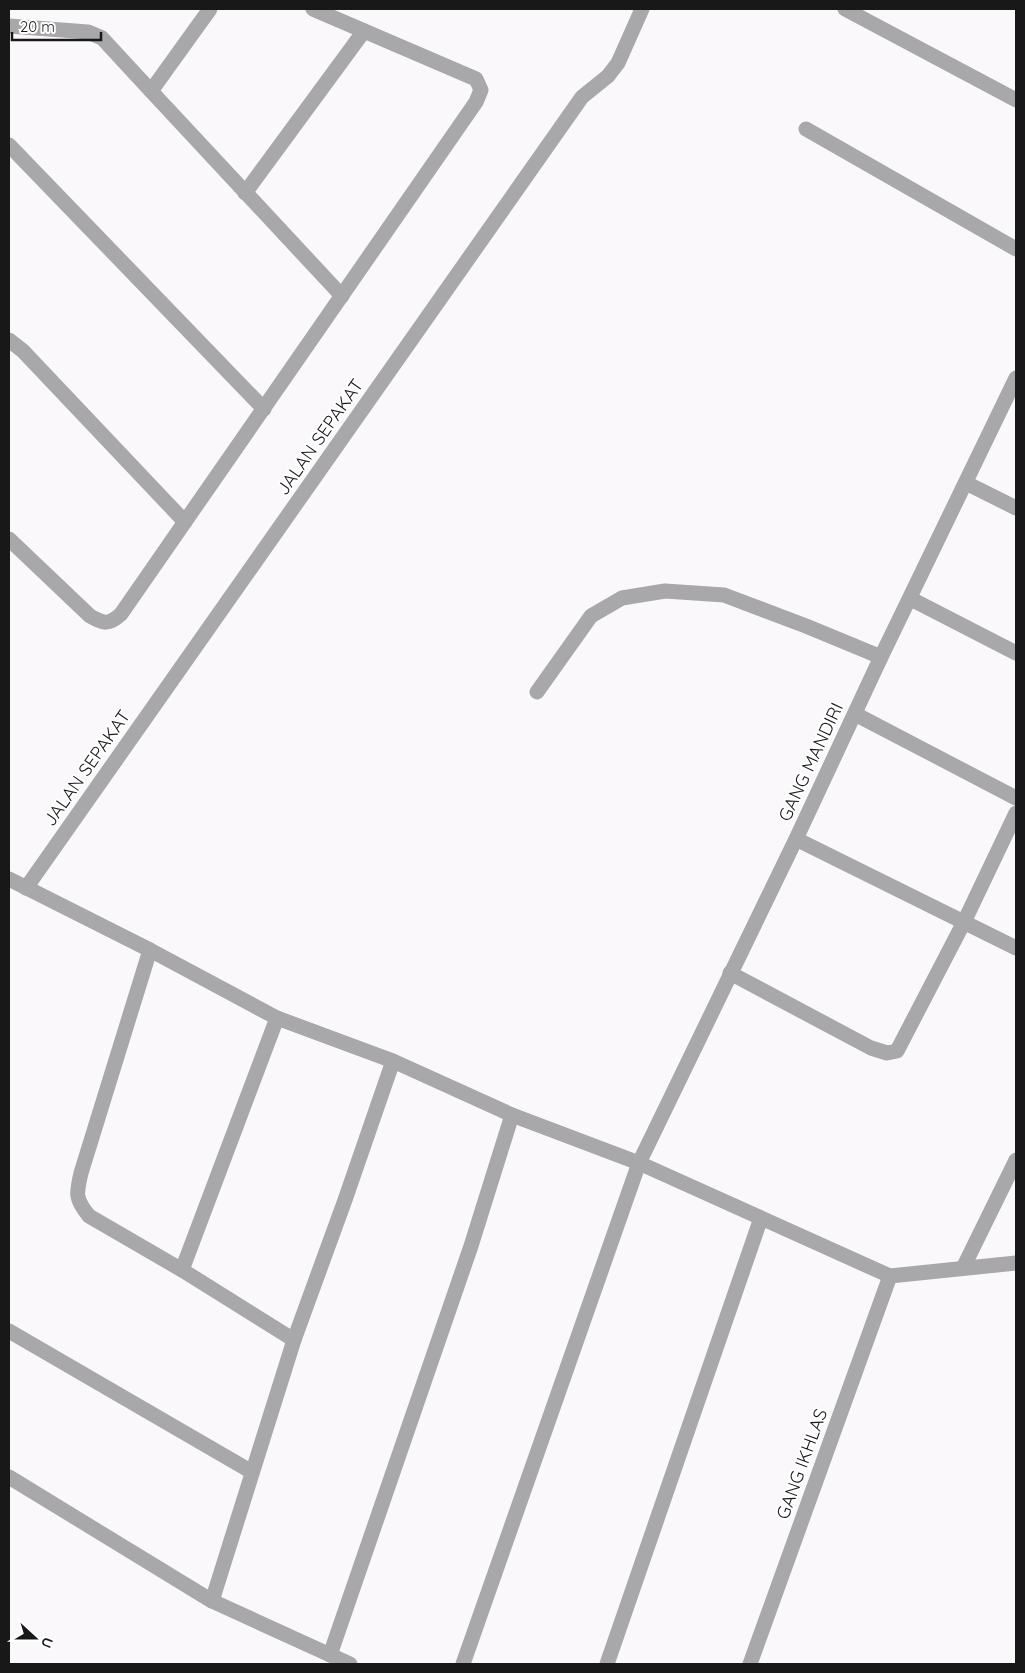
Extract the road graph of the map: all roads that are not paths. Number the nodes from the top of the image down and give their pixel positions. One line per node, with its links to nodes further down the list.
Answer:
1 (210, 9): 7 (street)
2 (313, 9): 6 (street)
3 (642, 9): 30 (street, JALAN SEPAKAT)
4 (845, 9): 8 (street)
5 (9, 26): 7 (street)
6 (364, 30): 11 (street); 13 (street)
7 (151, 91): 11 (street)
8 (1016, 100)
9 (806, 129): 12 (street)
10 (9, 145): 16 (street)
11 (245, 193): 13 (street)
12 (1016, 249)
13 (342, 296): 16 (street)
14 (9, 340): 19 (street)
15 (1016, 378): 17 (street, GANG MANDIRI)
16 (264, 409): 19 (street)
17 (966, 483): 18 (street); 21 (street, GANG MANDIRI)
18 (1016, 508)
19 (185, 522): 20 (street)
20 (9, 539)
21 (910, 598): 22 (street); 23 (street, GANG MANDIRI)
22 (1016, 653)
23 (880, 658): 24 (street); 25 (street, GANG MANDIRI)
24 (537, 692)
25 (854, 714): 26 (street); 28 (street, GANG MANDIRI)
26 (1016, 798)
27 (1016, 813): 31 (street)
28 (796, 839): 31 (street); 34 (street, GANG MANDIRI)
29 (9, 879): 30 (street)
30 (26, 888): 33 (street)
31 (964, 922): 32 (street); 34 (street)
32 (1016, 948)
33 (150, 950): 35 (street); 43 (street)
34 (730, 973): 39 (street, GANG MANDIRI)
35 (278, 1018): 36 (street); 43 (street)
36 (393, 1061): 37 (street); 46 (street)
37 (512, 1115): 39 (street); 50 (street)
38 (1016, 1160): 42 (street)
39 (639, 1162): 40 (street); 52 (street, GANG MANDIRI)
40 (761, 1218): 44 (street); 53 (street)
41 (1016, 1263): 42 (street)
42 (963, 1268): 44 (street)
43 (182, 1270): 46 (street)
44 (890, 1276): 54 (street, GANG IKHLAS)
45 (9, 1330): 47 (street)
46 (294, 1340): 47 (street)
47 (252, 1472): 49 (street)
48 (9, 1477): 49 (street)
49 (212, 1601): 50 (street)
50 (330, 1655): 51 (street)
51 (350, 1664)
52 (463, 1664)
53 (607, 1664)
54 (750, 1664)

